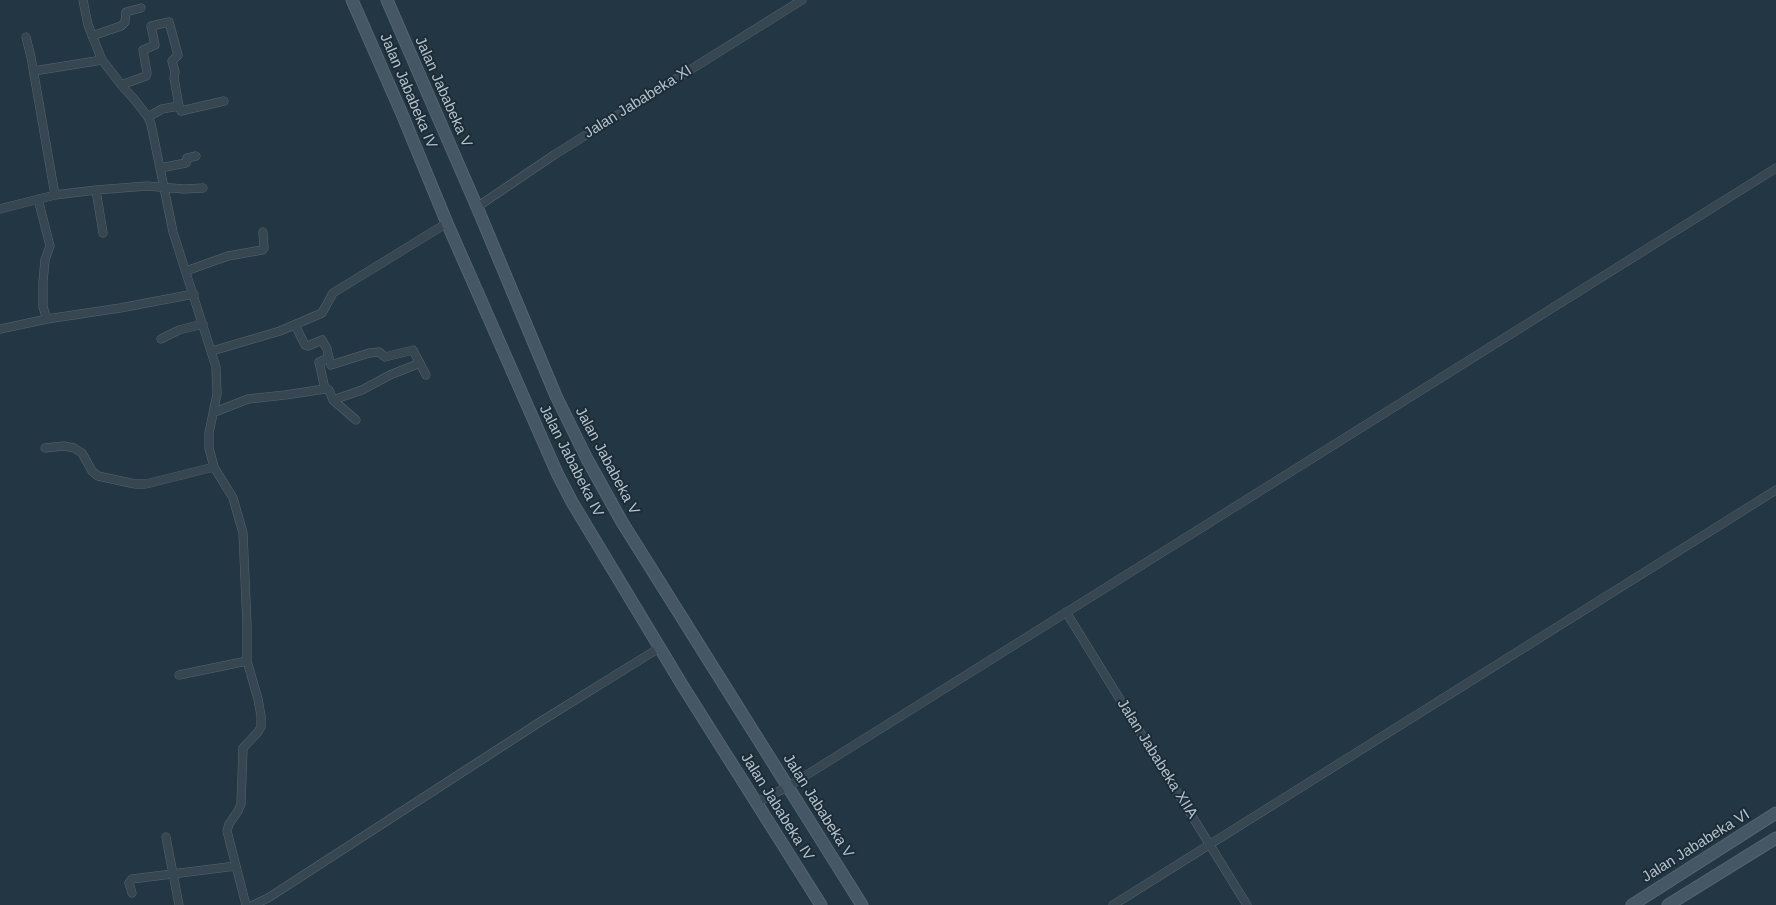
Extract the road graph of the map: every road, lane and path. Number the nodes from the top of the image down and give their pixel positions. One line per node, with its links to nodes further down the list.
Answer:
1 (83, 0): 6 (street)
2 (352, 0): 24 (street, Jalan Jababeka IV)
3 (387, 0): 22 (street, Jalan Jababeka V)
4 (802, 0): 22 (street, Jalan Jababeka XI)
5 (141, 8): 6 (street)
6 (92, 36): 8 (street)
7 (26, 37): 9 (street)
8 (102, 60): 9 (street); 10 (street)
9 (34, 72): 20 (street)
10 (120, 85): 12 (street); 13 (street)
11 (224, 100): 12 (street)
12 (179, 106): 13 (street)
13 (148, 117): 15 (street)
14 (196, 156): 15 (street)
15 (160, 168): 17 (street)
16 (1776, 168): 45 (street)
17 (164, 188): 18 (street); 19 (street); 27 (street)
18 (203, 188)
19 (96, 190): 20 (street); 26 (street)
20 (55, 195): 21 (street)
21 (38, 199): 23 (street); 29 (street)
22 (477, 207): 49 (street, Jalan Jababeka V)
23 (0, 209)
24 (447, 223): 31 (street); 46 (street, Jalan Jababeka IV)
25 (263, 232): 27 (street)
26 (103, 233)
27 (186, 271): 28 (street)
28 (194, 294): 29 (street); 30 (street)
29 (46, 319): 32 (street)
30 (203, 324): 33 (street); 34 (street)
31 (295, 325): 34 (street); 35 (street)
32 (0, 329)
33 (161, 339)
34 (212, 351): 40 (street)
35 (328, 358): 36 (street); 38 (street)
36 (420, 363): 37 (street); 39 (street)
37 (426, 375)
38 (325, 387): 39 (street); 40 (street)
39 (333, 400): 41 (street)
40 (215, 412): 43 (street)
41 (356, 420)
42 (45, 448): 43 (street)
43 (214, 468): 47 (street)
44 (1776, 490): 54 (street)
45 (1066, 612): 49 (street); 54 (street, Jalan Jababeka XIIA)
46 (659, 648): 50 (street, Jalan Jababeka IV); 60 (street)
47 (247, 661): 48 (street); 55 (street)
48 (179, 675)
49 (788, 786): 50 (street); 62 (street, Jalan Jababeka V)
50 (756, 803): 61 (street, Jalan Jababeka IV)
51 (1776, 813): 65 (street, Jalan Jababeka VI)
52 (166, 837): 56 (street)
53 (1776, 838): 66 (street)
54 (1210, 845): 63 (street); 64 (street, Jalan Jababeka XIIA)
55 (236, 866): 56 (street); 59 (street)
56 (173, 874): 57 (street); 58 (street)
57 (132, 893)
58 (179, 905)
59 (246, 905)
60 (253, 905)
61 (822, 905)
62 (862, 905)
63 (1113, 905)
64 (1247, 905)
65 (1632, 905)
66 (1668, 905)

